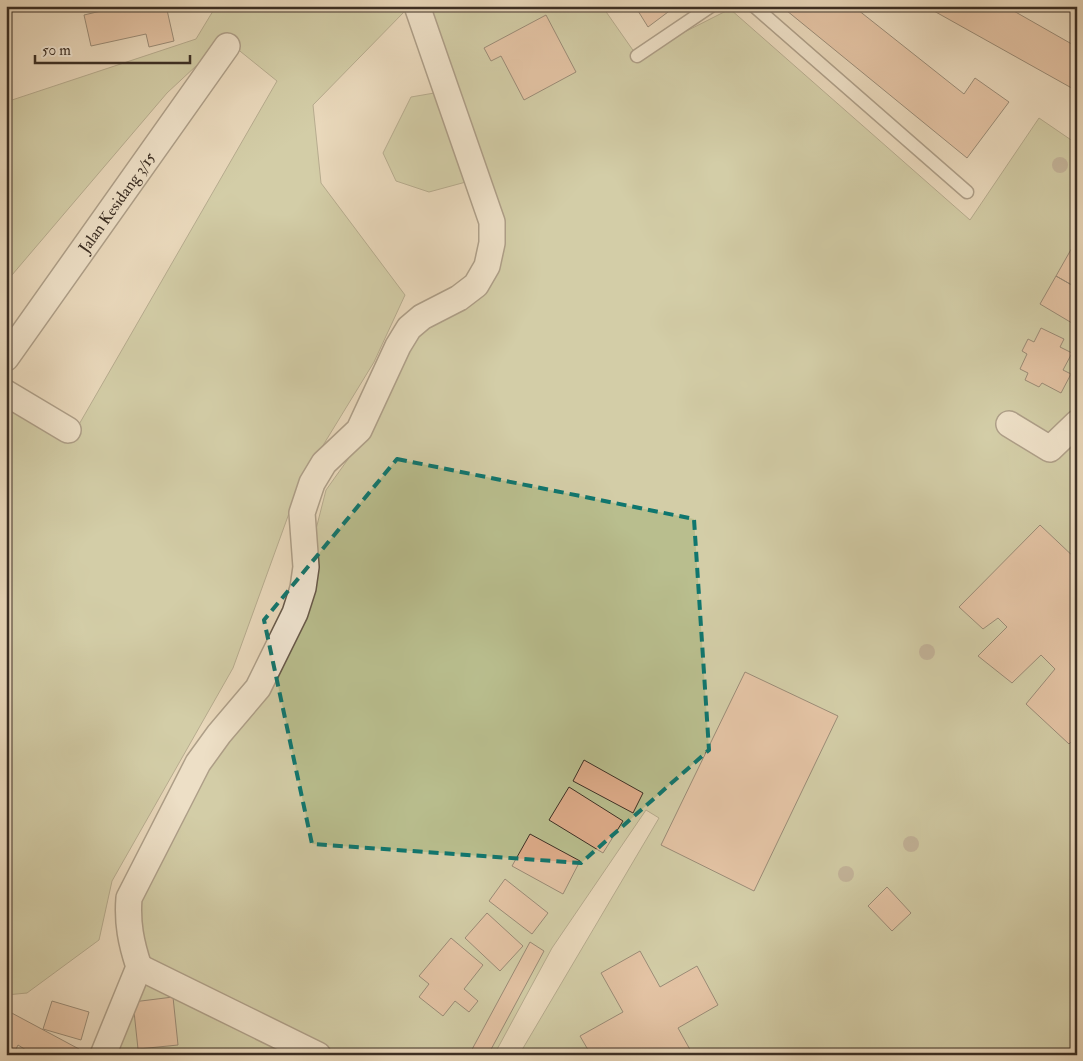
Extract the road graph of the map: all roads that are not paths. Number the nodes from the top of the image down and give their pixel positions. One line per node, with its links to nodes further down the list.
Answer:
1 (417, 6): 12 (street)
2 (711, 6): 5 (lane)
3 (754, 6): 6 (lane)
4 (228, 46): 7 (street, Jalan Kesidang 3/15)
5 (637, 56)
6 (967, 192)
7 (6, 358)
8 (6, 393): 11 (street)
9 (1077, 423): 10 (street)
10 (1009, 424)
11 (68, 430)
12 (139, 967): 13 (street); 14 (street)
13 (103, 1055)
14 (318, 1055)

